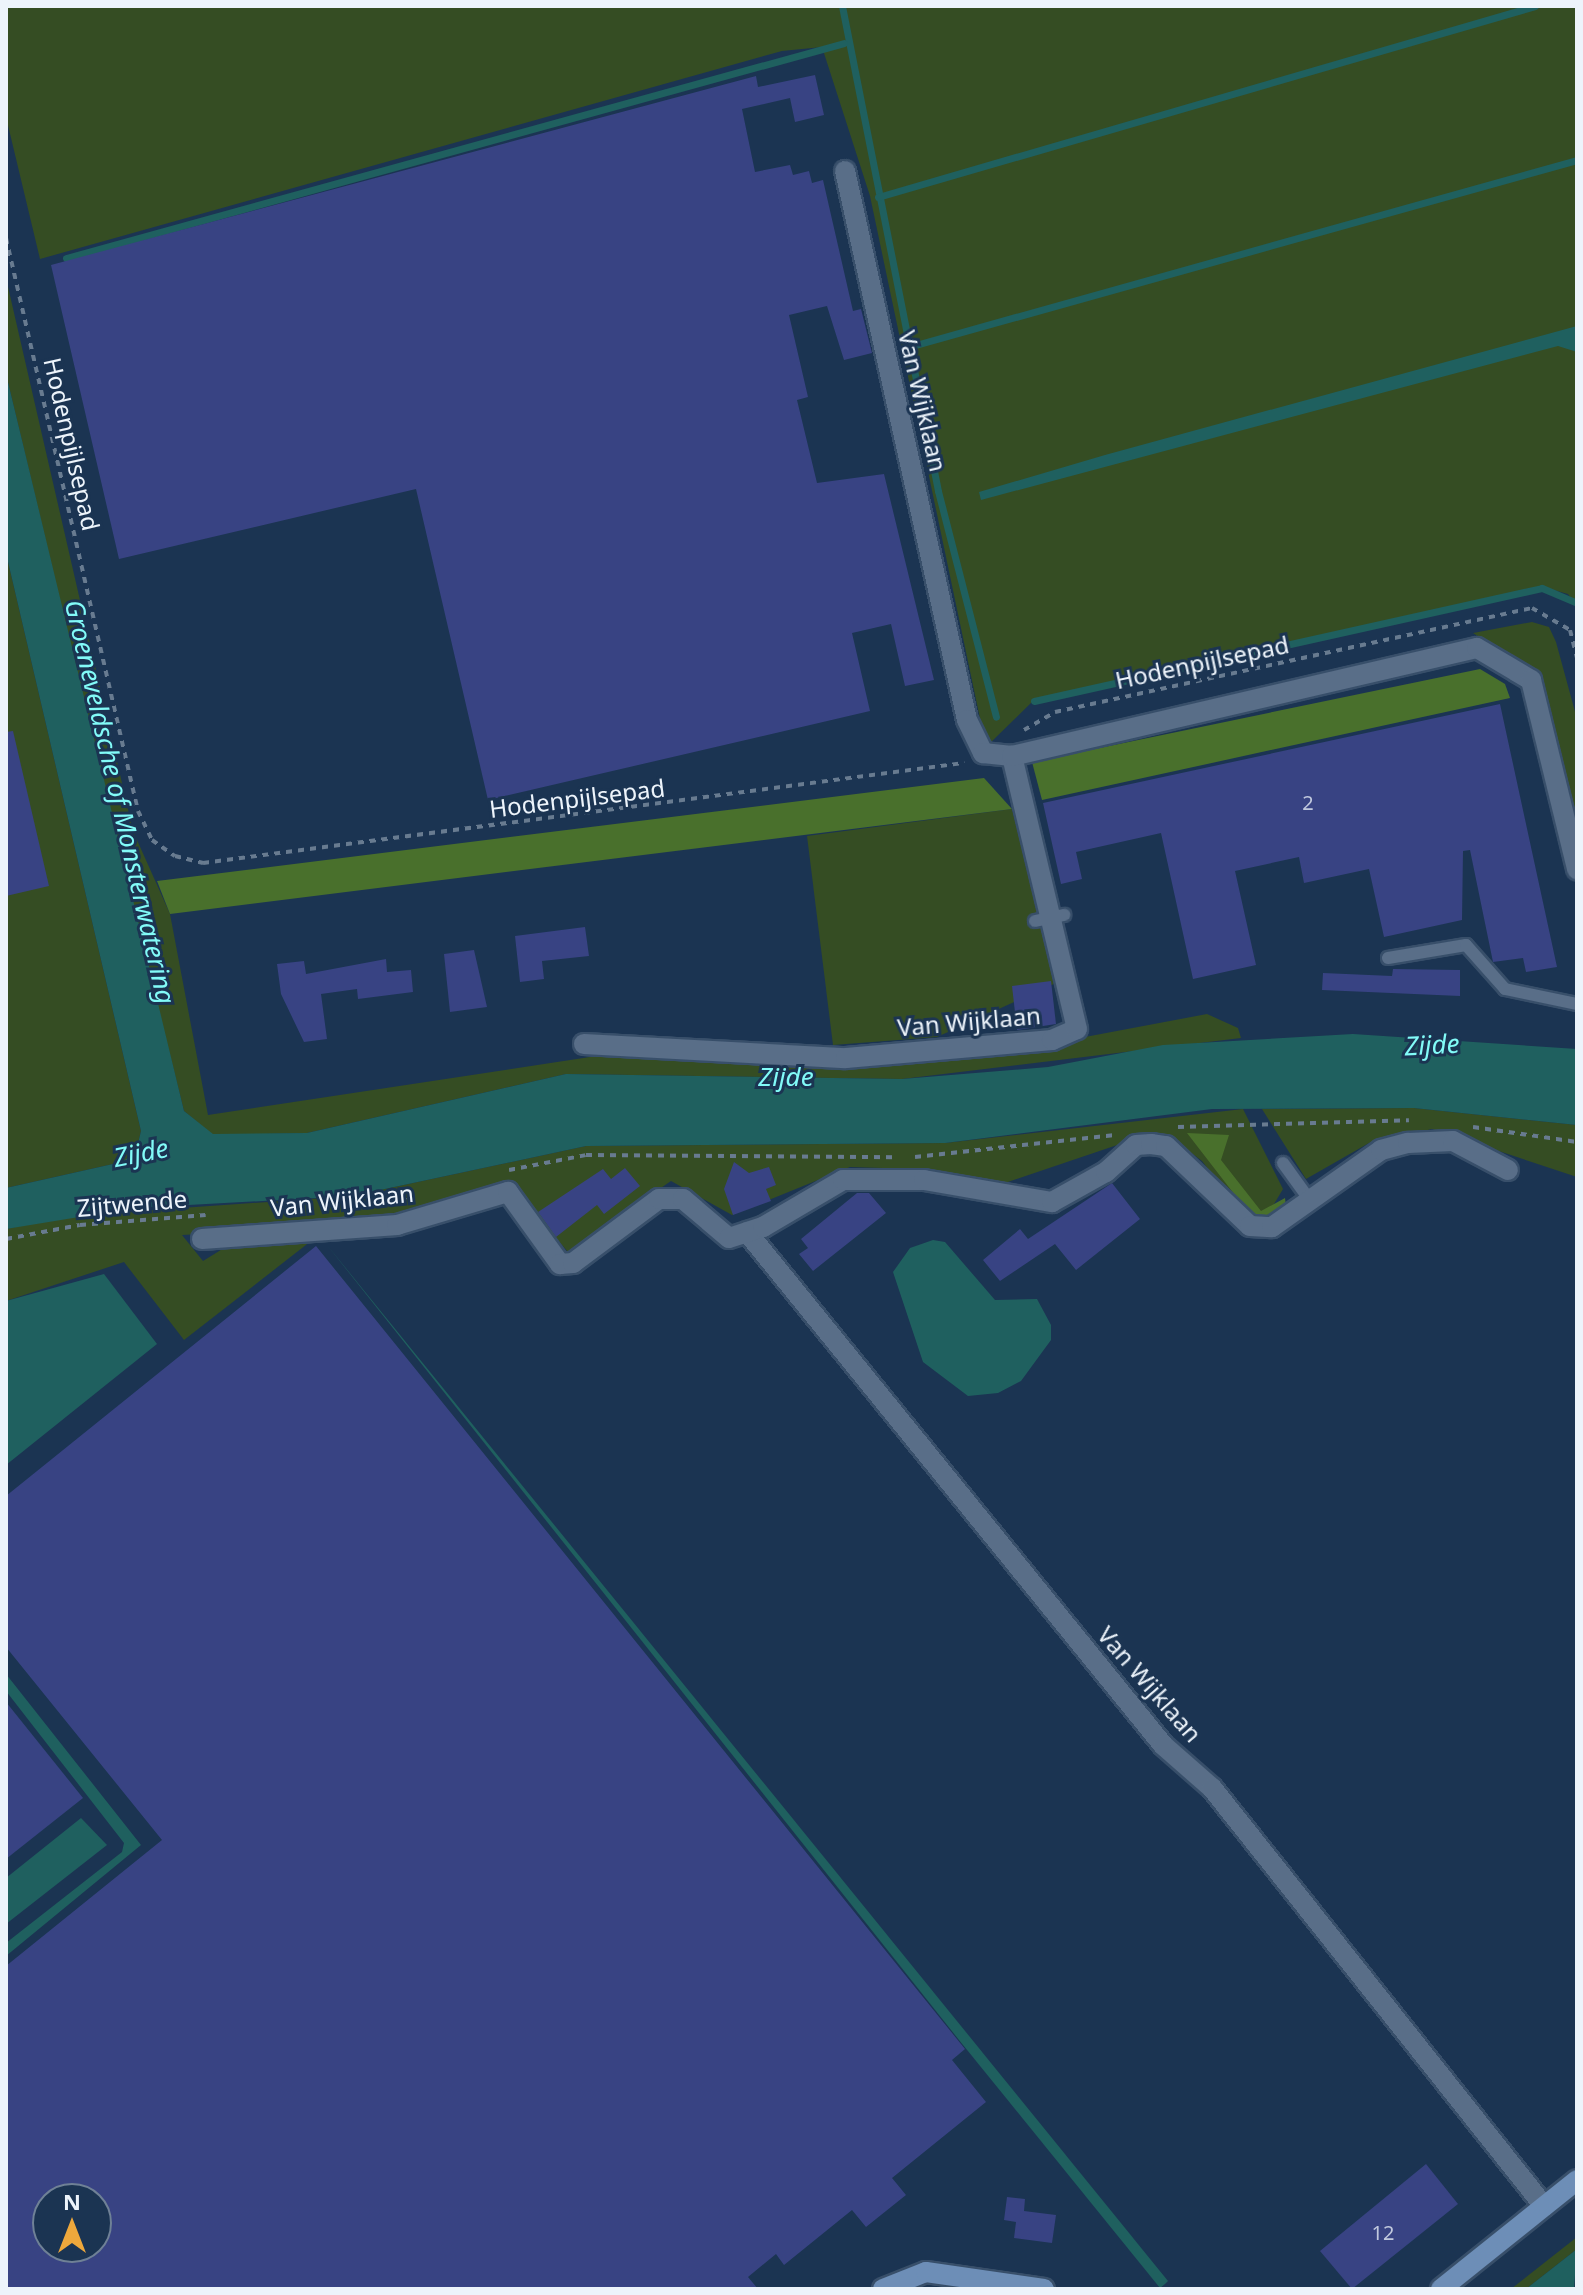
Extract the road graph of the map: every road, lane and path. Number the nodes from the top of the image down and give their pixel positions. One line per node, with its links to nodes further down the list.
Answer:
1 (845, 171): 5 (street, Van Wijklaan)
2 (6, 238): 5 (path, Hodenpijlsepad)
3 (1577, 658): 4 (path, Hodenpijlsepad)
4 (1019, 733)
5 (983, 753): 6 (street)
6 (1012, 756): 7 (street); 10 (street, Van Wijklaan)
7 (1577, 869)
8 (1388, 958): 9 (lane)
9 (1577, 1004)
10 (584, 1044)
11 (1420, 1121): 13 (path)
12 (1467, 1126): 15 (path)
13 (1168, 1129)
14 (1125, 1134): 18 (path)
15 (1577, 1142)
16 (1283, 1163): 20 (lane)
17 (1508, 1170): 20 (street)
18 (504, 1171)
19 (414, 1196): 21 (path)
20 (1309, 1199): 23 (street)
21 (384, 1204)
22 (220, 1215): 24 (path, Zijtwende)
23 (747, 1232): 25 (street, Van Wijklaan); 27 (street, Van Wijklaan)
24 (6, 1239)
25 (202, 1239)
26 (1577, 2180): 27 (street)
27 (1544, 2206): 30 (street)
28 (883, 2289): 29 (street)
29 (1044, 2289)
30 (1441, 2289)

